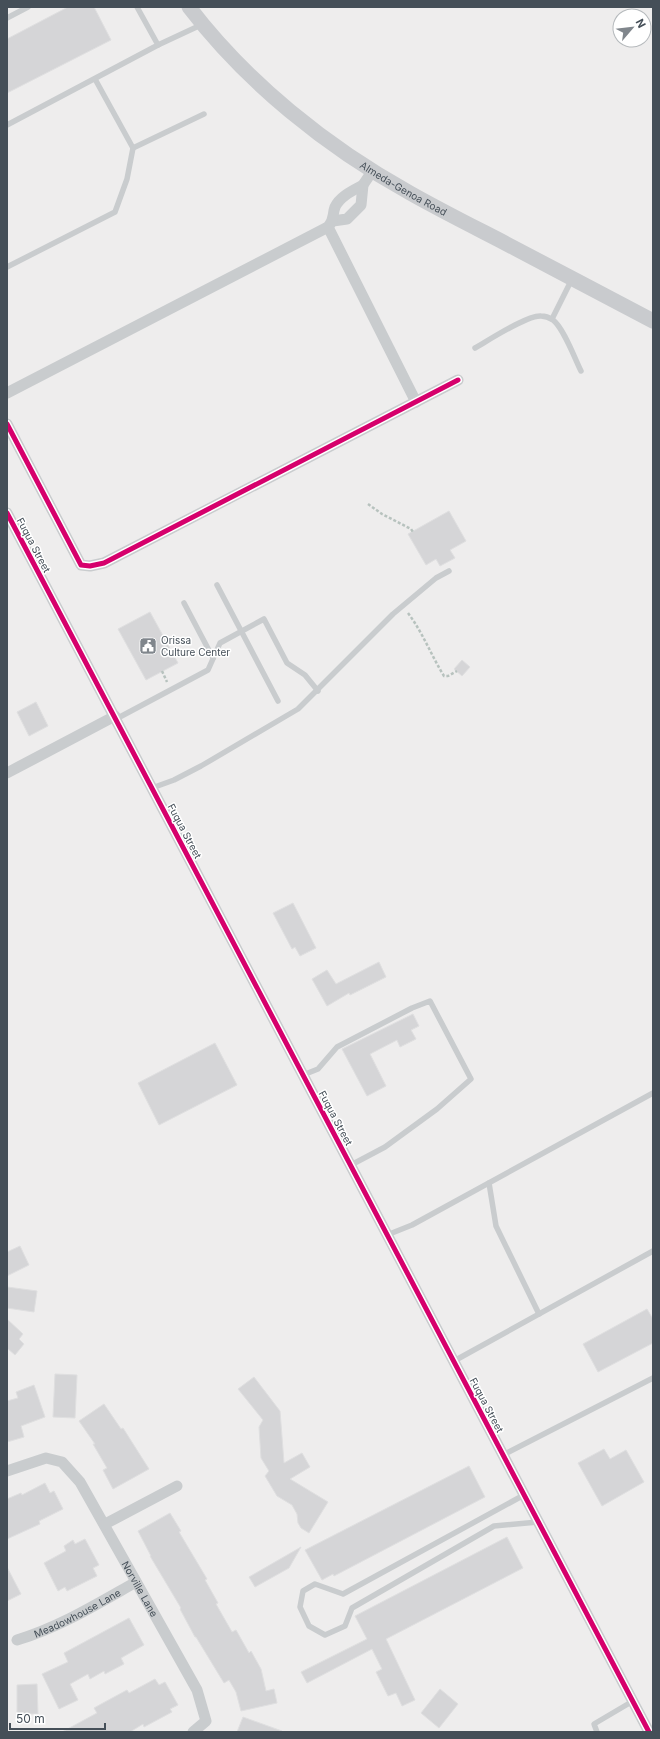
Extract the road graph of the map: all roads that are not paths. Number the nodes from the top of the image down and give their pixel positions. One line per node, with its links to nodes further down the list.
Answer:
1 (28, 7): 4 (lane)
2 (137, 7): 7 (lane)
3 (189, 7): 6 (main road, Almeda-Genoa Road)
4 (18, 10): 5 (lane)
5 (7, 18)
6 (203, 24): 7 (lane); 12 (main road, Almeda-Genoa Road)
7 (158, 44): 8 (lane)
8 (94, 79): 10 (lane); 11 (lane)
9 (204, 114): 11 (lane)
10 (7, 125)
11 (132, 148): 15 (lane)
12 (373, 170): 13 (street); 16 (main road, Almeda-Genoa Road)
13 (363, 185): 14 (street); 14 (street)
14 (331, 224): 22 (street); 23 (street)
15 (7, 267)
16 (572, 278): 17 (lane); 18 (main road, Almeda-Genoa Road)
17 (552, 319): 19 (lane); 20 (lane)
18 (653, 321)
19 (475, 348)
20 (581, 371)
21 (458, 380): 23 (street)
22 (7, 393)
23 (416, 402): 24 (street)
24 (7, 424)
25 (7, 513): 33 (street, Fuqua Street)
26 (449, 571): 31 (lane)
27 (217, 585): 29 (lane)
28 (184, 603): 30 (lane)
29 (241, 631): 30 (lane); 31 (lane); 32 (lane)
30 (213, 658): 33 (lane)
31 (318, 691): 35 (lane)
32 (278, 701)
33 (115, 718): 34 (street); 35 (street, Fuqua Street)
34 (7, 773)
35 (152, 788): 36 (street, Fuqua Street)
36 (304, 1075): 38 (street, Fuqua Street); 38 (lane)
37 (653, 1093): 39 (lane)
38 (351, 1165): 40 (street, Fuqua Street)
39 (489, 1183): 40 (lane); 42 (lane)
40 (388, 1235): 43 (street, Fuqua Street)
41 (653, 1252): 42 (lane)
42 (539, 1314): 43 (lane)
43 (454, 1361): 45 (street, Fuqua Street)
44 (653, 1378): 45 (lane)
45 (503, 1455): 48 (street, Fuqua Street)
46 (7, 1471): 50 (street, Norville Lane)
47 (176, 1486): 50 (street)
48 (524, 1495): 49 (street, Fuqua Street); 49 (lane)
49 (538, 1522): 53 (street, Fuqua Street)
50 (105, 1524): 51 (street, Norville Lane)
51 (136, 1582): 52 (street, Meadowhouse Lane); 54 (street, Norville Lane)
52 (17, 1640)
53 (632, 1701): 55 (lane); 56 (street, Fuqua Street)
54 (193, 1732)
55 (597, 1732)
56 (649, 1732)

